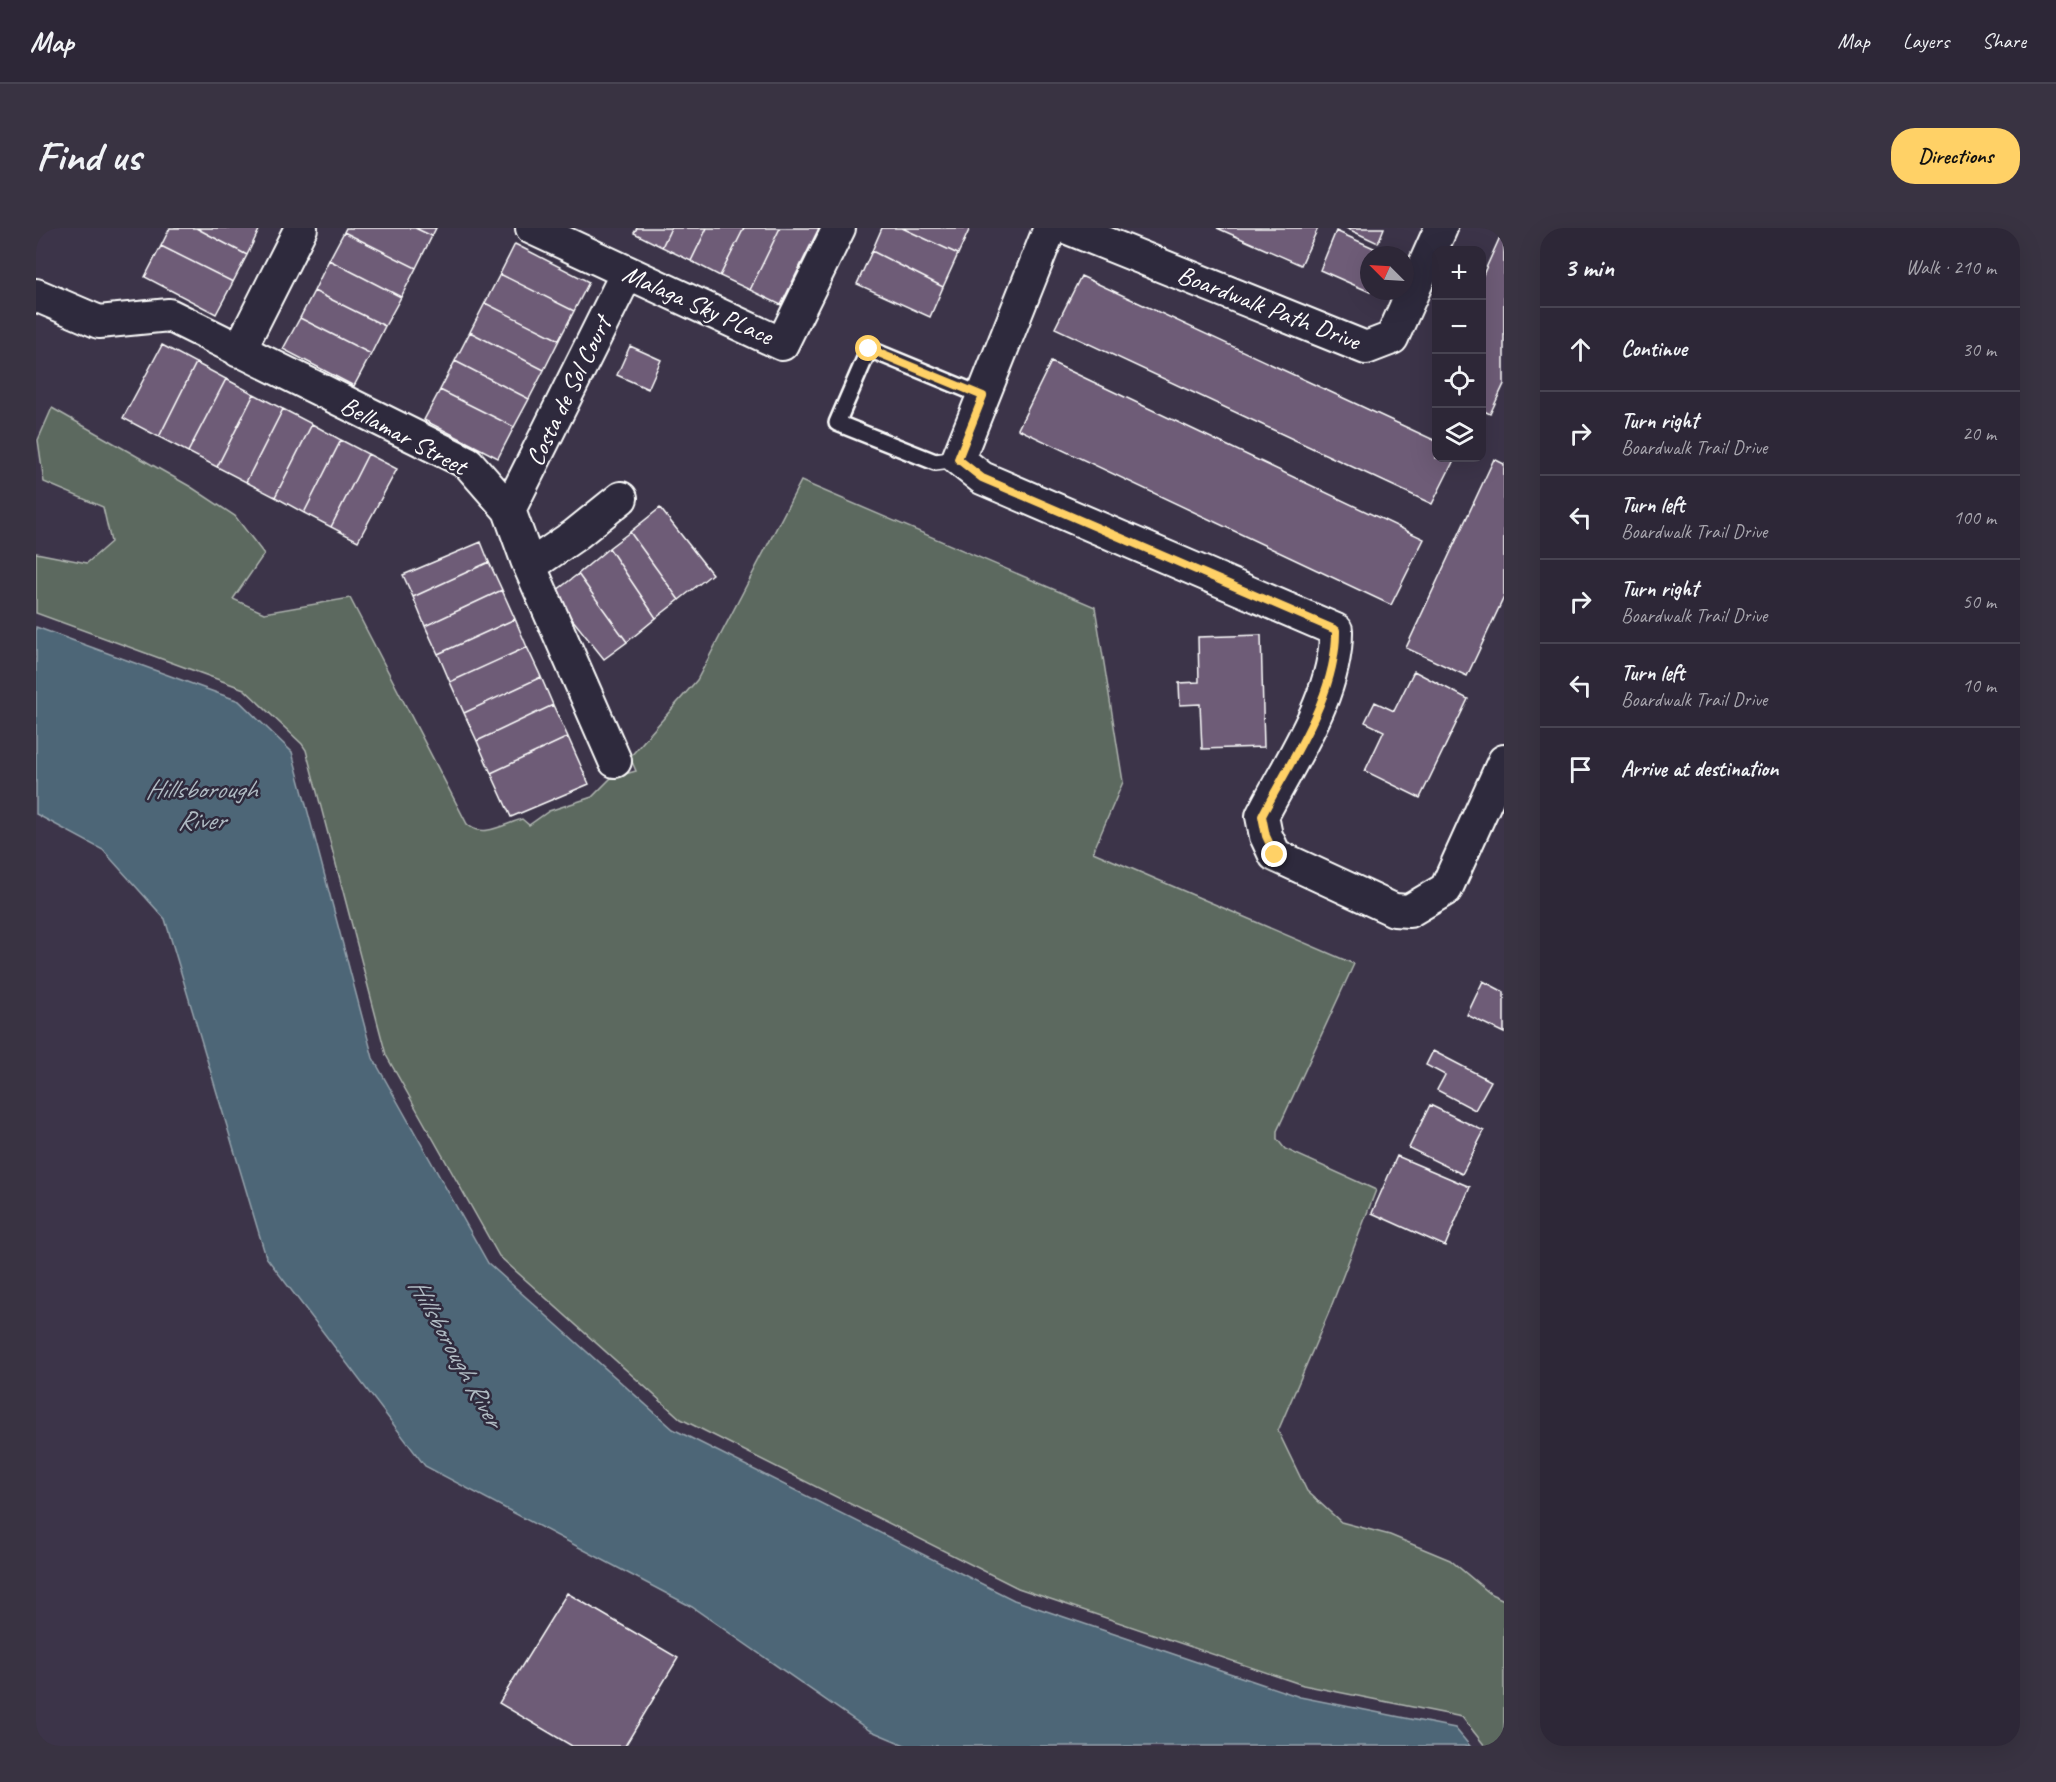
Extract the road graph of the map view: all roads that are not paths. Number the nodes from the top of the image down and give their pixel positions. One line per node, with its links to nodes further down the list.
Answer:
1 (301, 228): 9 (street)
2 (532, 228): 7 (street, Malaga Sky PLace)
3 (838, 228): 7 (street, Malaga Sky PLace)
4 (1050, 228): 10 (street)
5 (1068, 228): 6 (street, Boardwalk Path Drive)
6 (1441, 228)
7 (627, 273): 13 (street, Costa de Sol Court)
8 (36, 295): 9 (street, Bellamar Street)
9 (239, 351): 13 (street, Bellamar Street)
10 (983, 396): 11 (street); 11 (lane)
11 (958, 459): 16 (street)
12 (621, 498): 14 (street)
13 (508, 510): 14 (street, Bellamar Street)
14 (530, 566): 15 (street, Bellamar Street)
15 (615, 761)
16 (1504, 761)

